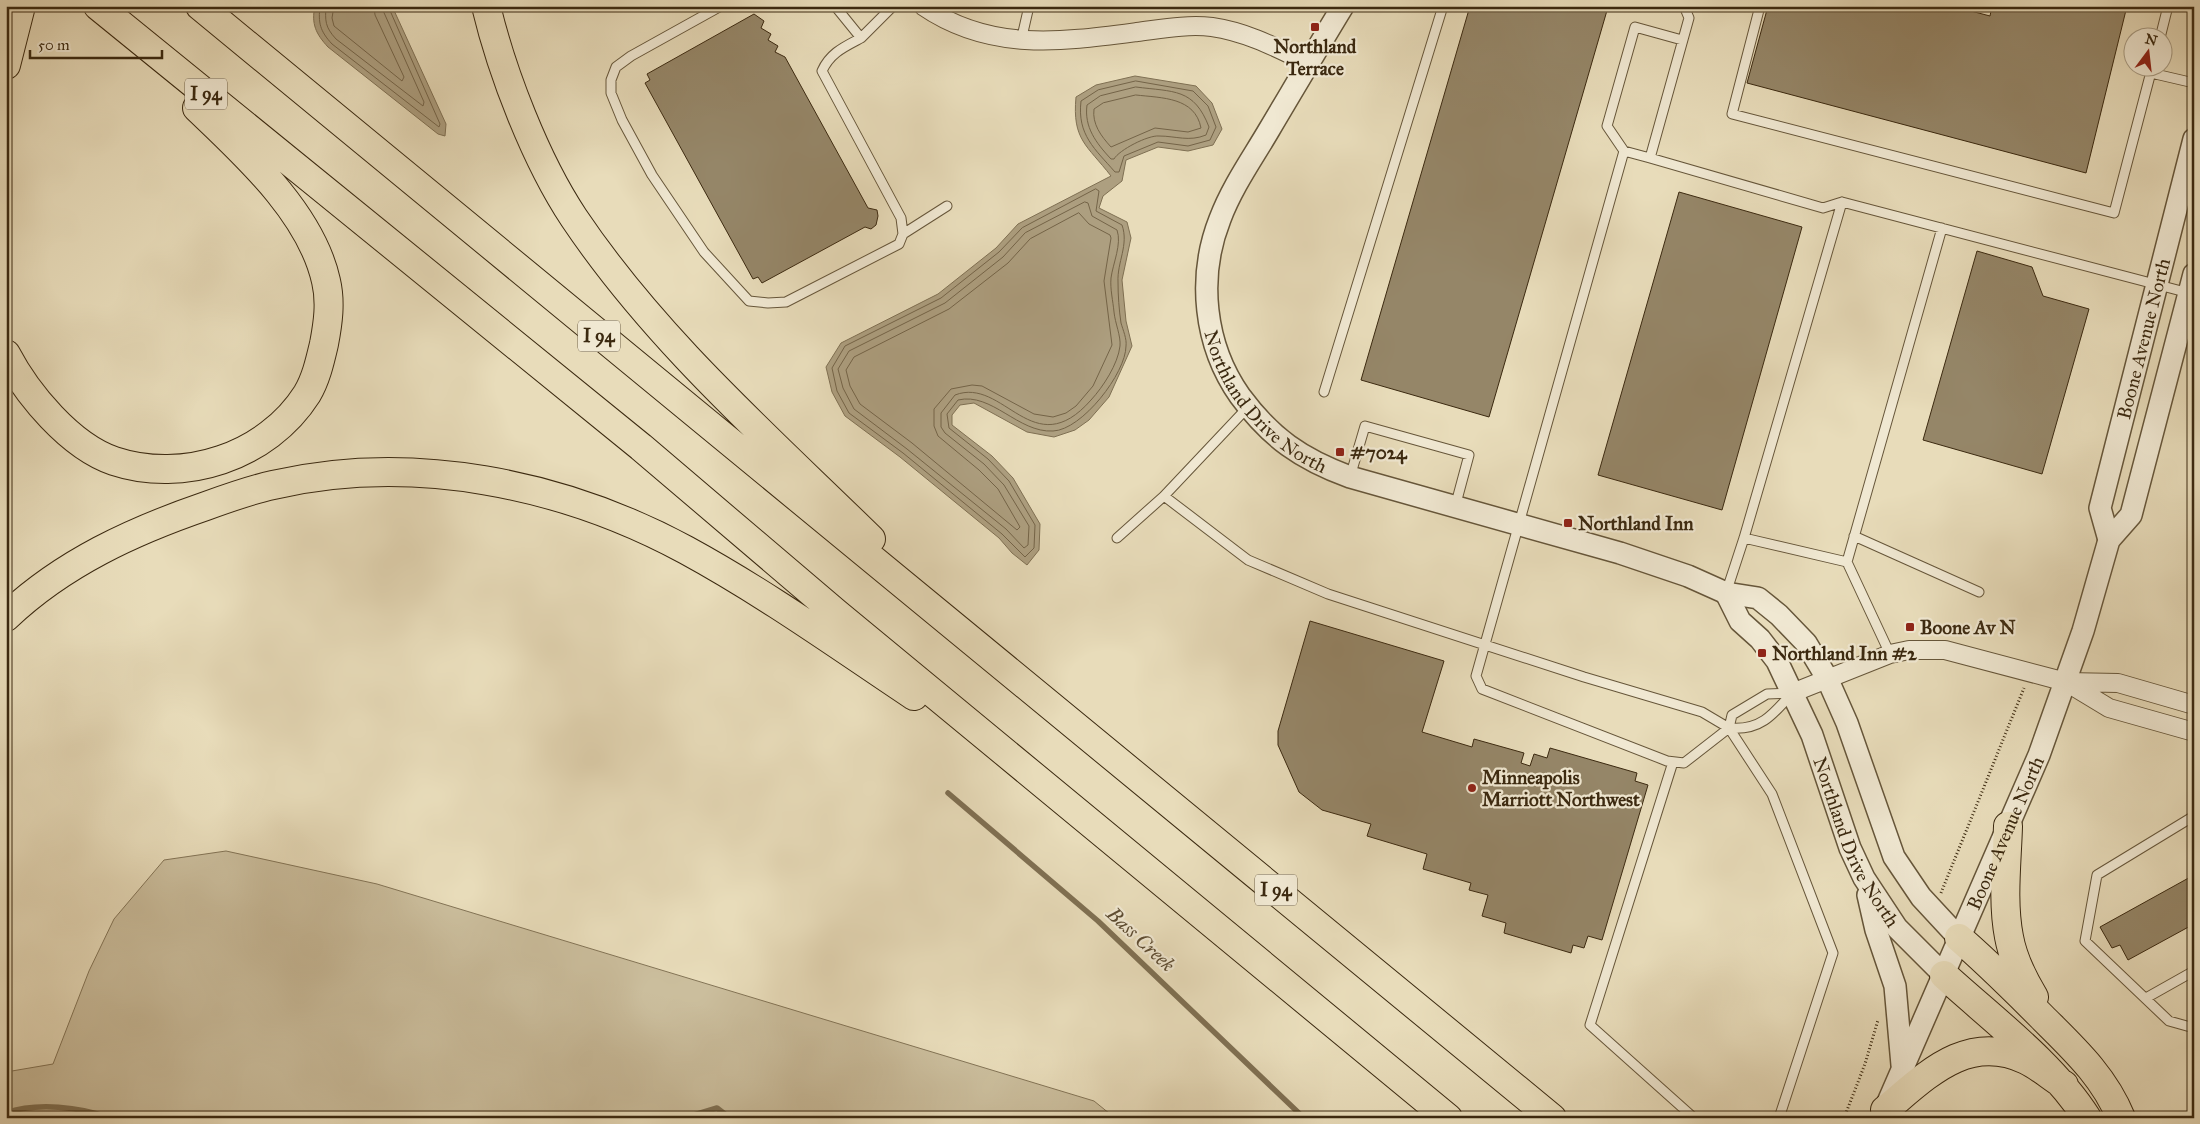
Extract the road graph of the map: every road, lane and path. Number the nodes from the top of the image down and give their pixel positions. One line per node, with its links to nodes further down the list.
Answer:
1 (21, 6): 21 (highway)
2 (91, 6): 34 (highway)
3 (98, 6): 59 (highway, I 94)
4 (200, 6): 51 (highway, I 94)
5 (486, 6): 51 (highway)
6 (721, 6): 31 (lane)
7 (835, 6): 17 (lane)
8 (893, 6): 17 (lane)
9 (923, 6): 19 (street)
10 (1029, 6): 19 (lane)
11 (1343, 6): 20 (street, Northland Drive North)
12 (1443, 6): 35 (lane)
13 (1684, 6): 18 (lane)
14 (1760, 6): 23 (lane)
15 (2168, 6): 16 (lane)
16 (2162, 28)
17 (861, 38): 31 (lane)
18 (1682, 40): 26 (lane); 27 (lane)
19 (1021, 41): 20 (street)
20 (1308, 63): 36 (street, Northland Drive North)
21 (6, 65)
22 (2172, 77): 24 (lane)
23 (2150, 78)
24 (2194, 84)
25 (2194, 139): 32 (street, Boone Avenue North)
26 (1624, 150): 27 (lane); 40 (lane)
27 (1650, 158): 28 (lane)
28 (1842, 202): 30 (lane); 43 (lane)
29 (947, 206): 31 (lane)
30 (1942, 228): 32 (lane); 41 (lane)
31 (903, 234)
32 (2157, 284): 33 (lane); 44 (street, Boone Avenue North)
33 (2191, 284): 44 (street, Boone Avenue North)
34 (6, 354)
35 (1324, 392)
36 (1248, 407): 37 (street, Northland Drive North); 38 (lane)
37 (1350, 477): 39 (street, Northland Drive North); 39 (lane)
38 (1164, 496): 42 (lane); 49 (lane)
39 (1455, 506): 40 (street, Northland Drive North)
40 (1519, 525): 47 (street, Northland Drive North); 49 (lane)
41 (1854, 536): 45 (lane); 46 (lane)
42 (1118, 538)
43 (1744, 538): 45 (lane); 47 (lane)
44 (2109, 540): 53 (street, Boone Avenue North)
45 (1847, 562): 50 (lane)
46 (1979, 592)
47 (1726, 593): 52 (street, Northland Drive North); 54 (street, Northland Drive North)
48 (6, 617): 59 (highway)
49 (1486, 645): 56 (lane); 58 (lane)
50 (1890, 654): 52 (street); 53 (street)
51 (998, 664): 73 (highway, I 94)
52 (1827, 678): 54 (street); 63 (street, Northland Drive North)
53 (2066, 682): 55 (street); 57 (street); 61 (street, Boone Avenue North)
54 (1792, 693): 56 (lane); 56 (lane); 62 (street, Northland Drive North)
55 (2194, 705)
56 (1729, 728): 58 (lane); 75 (lane)
57 (2194, 732)
58 (1673, 762): 74 (lane)
59 (1043, 782): 72 (highway, I 94)
60 (2194, 816): 66 (lane)
61 (2008, 826): 63 (street, Boone Avenue North); 67 (highway)
62 (1864, 878): 65 (street, Northland Drive North); 69 (street)
63 (1959, 938): 65 (street, Boone Avenue North); 67 (highway)
64 (2194, 971): 66 (lane)
65 (1944, 975): 69 (street, Boone Avenue North); 70 (highway)
66 (2146, 998): 68 (lane)
67 (2050, 1025): 77 (highway)
68 (2194, 1028)
69 (1903, 1069): 71 (street, Boone Avenue North)
70 (2064, 1085): 71 (highway); 76 (highway)
71 (1884, 1114)
72 (1448, 1118)
73 (1552, 1118)
74 (1694, 1118)
75 (1779, 1118)
76 (2087, 1118)
77 (2121, 1118)

